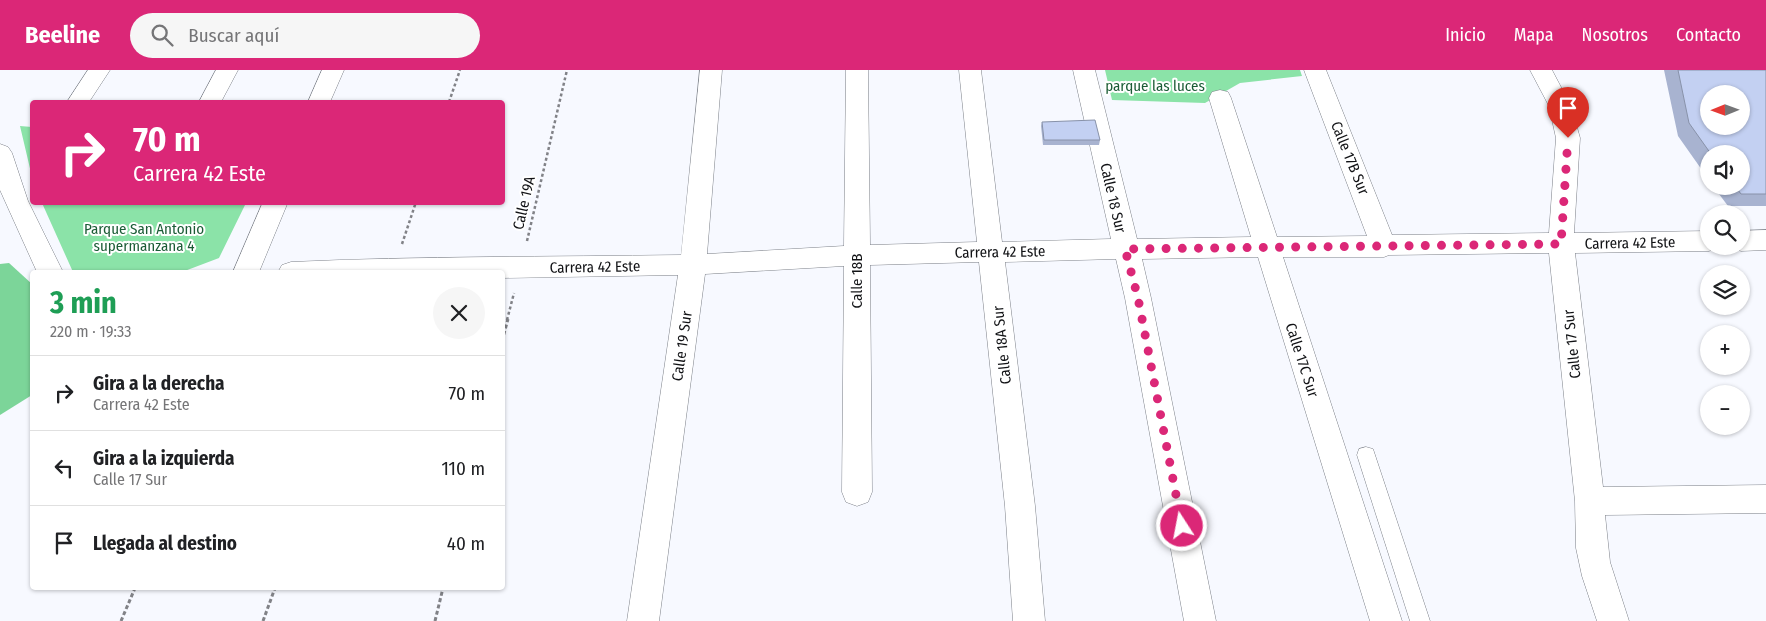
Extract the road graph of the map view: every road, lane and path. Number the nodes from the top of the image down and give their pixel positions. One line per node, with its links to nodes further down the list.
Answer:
1 (98, 70): 13 (street)
2 (227, 70): 14 (street)
3 (333, 70): 15 (street)
4 (460, 70): 16 (path)
5 (567, 70): 31 (path, Calle 19A)
6 (711, 70): 29 (street, Calle 19 Sur)
7 (857, 70): 28 (street, Calle 18B)
8 (970, 70): 27 (street, Calle 18A Sur)
9 (1084, 70): 26 (street, Calle 18 Sur)
10 (1315, 70): 24 (street, Calle 17B Sur)
11 (1541, 70): 23 (street, Calle 17 Sur)
12 (1220, 98): 25 (street, Calle 17C Sur)
13 (79, 100)
14 (211, 100)
15 (320, 100)
16 (450, 100)
17 (0, 153): 32 (street)
18 (275, 205): 33 (street)
19 (415, 205): 30 (path)
20 (1766, 240): 22 (street)
21 (1700, 241): 23 (street, Carrera 42 Este)
22 (1750, 241)
23 (1561, 244): 24 (street, Carrera 42 Este); 39 (street, Calle 17 Sur)
24 (1384, 247): 25 (street, Carrera 42 Este)
25 (1266, 248): 26 (street, Carrera 42 Este); 49 (street, Calle 17C Sur)
26 (1125, 249): 27 (street, Carrera 42 Este); 48 (street, Calle 18 Sur)
27 (992, 253): 28 (street, Carrera 42 Este); 47 (street, Calle 18A Sur)
28 (856, 255): 29 (street, Carrera 42 Este); 37 (street, Calle 18B)
29 (693, 265): 31 (street, Carrera 42 Este); 46 (street, Calle 19 Sur)
30 (395, 266): 31 (street, Carrera 42 Este); 34 (street, Carrera 42 Este)
31 (520, 268): 35 (path, Calle 19A)
32 (49, 270)
33 (247, 270)
34 (326, 270)
35 (505, 329)
36 (1366, 455): 50 (lane)
37 (857, 492)
38 (1766, 499): 39 (street)
39 (1590, 501): 51 (street, Calle 17 Sur)
40 (134, 590): 43 (path)
41 (274, 590): 44 (path)
42 (443, 590): 45 (path)
43 (121, 621)
44 (263, 621)
45 (435, 621)
46 (644, 621)
47 (1029, 621)
48 (1200, 621)
49 (1386, 621)
50 (1420, 621)
51 (1613, 621)

